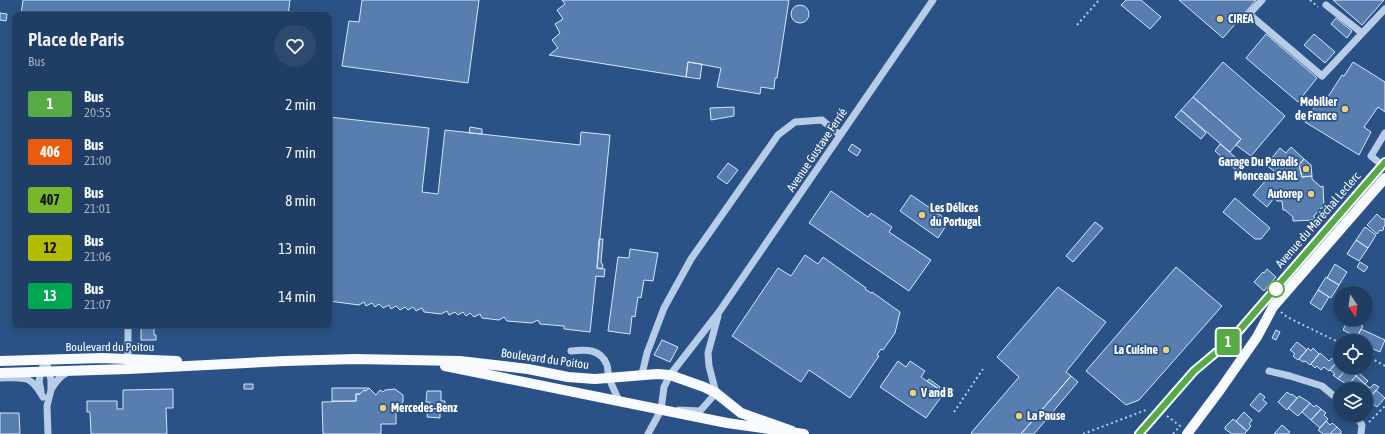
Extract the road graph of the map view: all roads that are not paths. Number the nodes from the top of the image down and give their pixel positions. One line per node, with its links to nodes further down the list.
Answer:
1 (933, 0): 7 (street, Avenue Gustave Ferrié)
2 (1262, 0): 5 (street)
3 (1326, 6): 5 (street)
4 (1385, 9): 5 (street)
5 (1362, 33)
6 (1385, 133): 8 (street)
7 (840, 135): 10 (street, Avenue Gustave Ferrié); 23 (street)
8 (1384, 164): 41 (main road, Avenue du Maréchal Leclerc)
9 (1385, 178): 36 (main road, Avenue du Maréchal Leclerc)
10 (719, 312): 24 (street, Avenue Gustave Ferrié); 28 (street, Avenue Gustave Ferrié)
11 (128, 328): 13 (street)
12 (572, 351): 26 (street)
13 (128, 358): 14 (main road, Boulevard du Poitou); 17 (main road, Boulevard du Poitou); 18 (street)
14 (46, 360): 15 (main road, Boulevard du Poitou); 21 (street)
15 (0, 361)
16 (424, 361): 17 (main road, Boulevard du Poitou); 26 (main road, Boulevard du Poitou); 31 (main road, Boulevard du Poitou)
17 (219, 364): 18 (main road, Boulevard du Poitou)
18 (128, 370): 19 (main road, Boulevard du Poitou)
19 (70, 371): 21 (main road, Boulevard du Poitou); 27 (street)
20 (1269, 371): 29 (street)
21 (45, 372): 22 (main road, Boulevard du Poitou); 27 (street); 30 (street)
22 (0, 373)
23 (642, 374): 24 (main road, Boulevard du Poitou); 26 (main road, Boulevard du Poitou)
24 (670, 375): 28 (main road, Boulevard du Poitou); 33 (street, Avenue Gustave Ferrié)
25 (0, 378): 30 (street)
26 (609, 378): 31 (street)
27 (51, 390): 32 (street)
28 (716, 393): 34 (street); 37 (main road, Boulevard du Poitou)
29 (1333, 395)
30 (43, 397): 32 (street)
31 (619, 402): 33 (main road, Boulevard du Poitou)
32 (46, 406): 39 (street)
33 (661, 410): 34 (main road, Boulevard du Poitou); 38 (street, Avenue Gustave Ferrié)
34 (671, 412): 37 (main road, Boulevard du Poitou)
35 (1360, 422): 42 (street)
36 (1183, 430)
37 (792, 432): 40 (main road, Boulevard du Poitou)
38 (648, 433)
39 (48, 434)
40 (804, 434)
41 (1139, 434)
42 (1361, 434)

